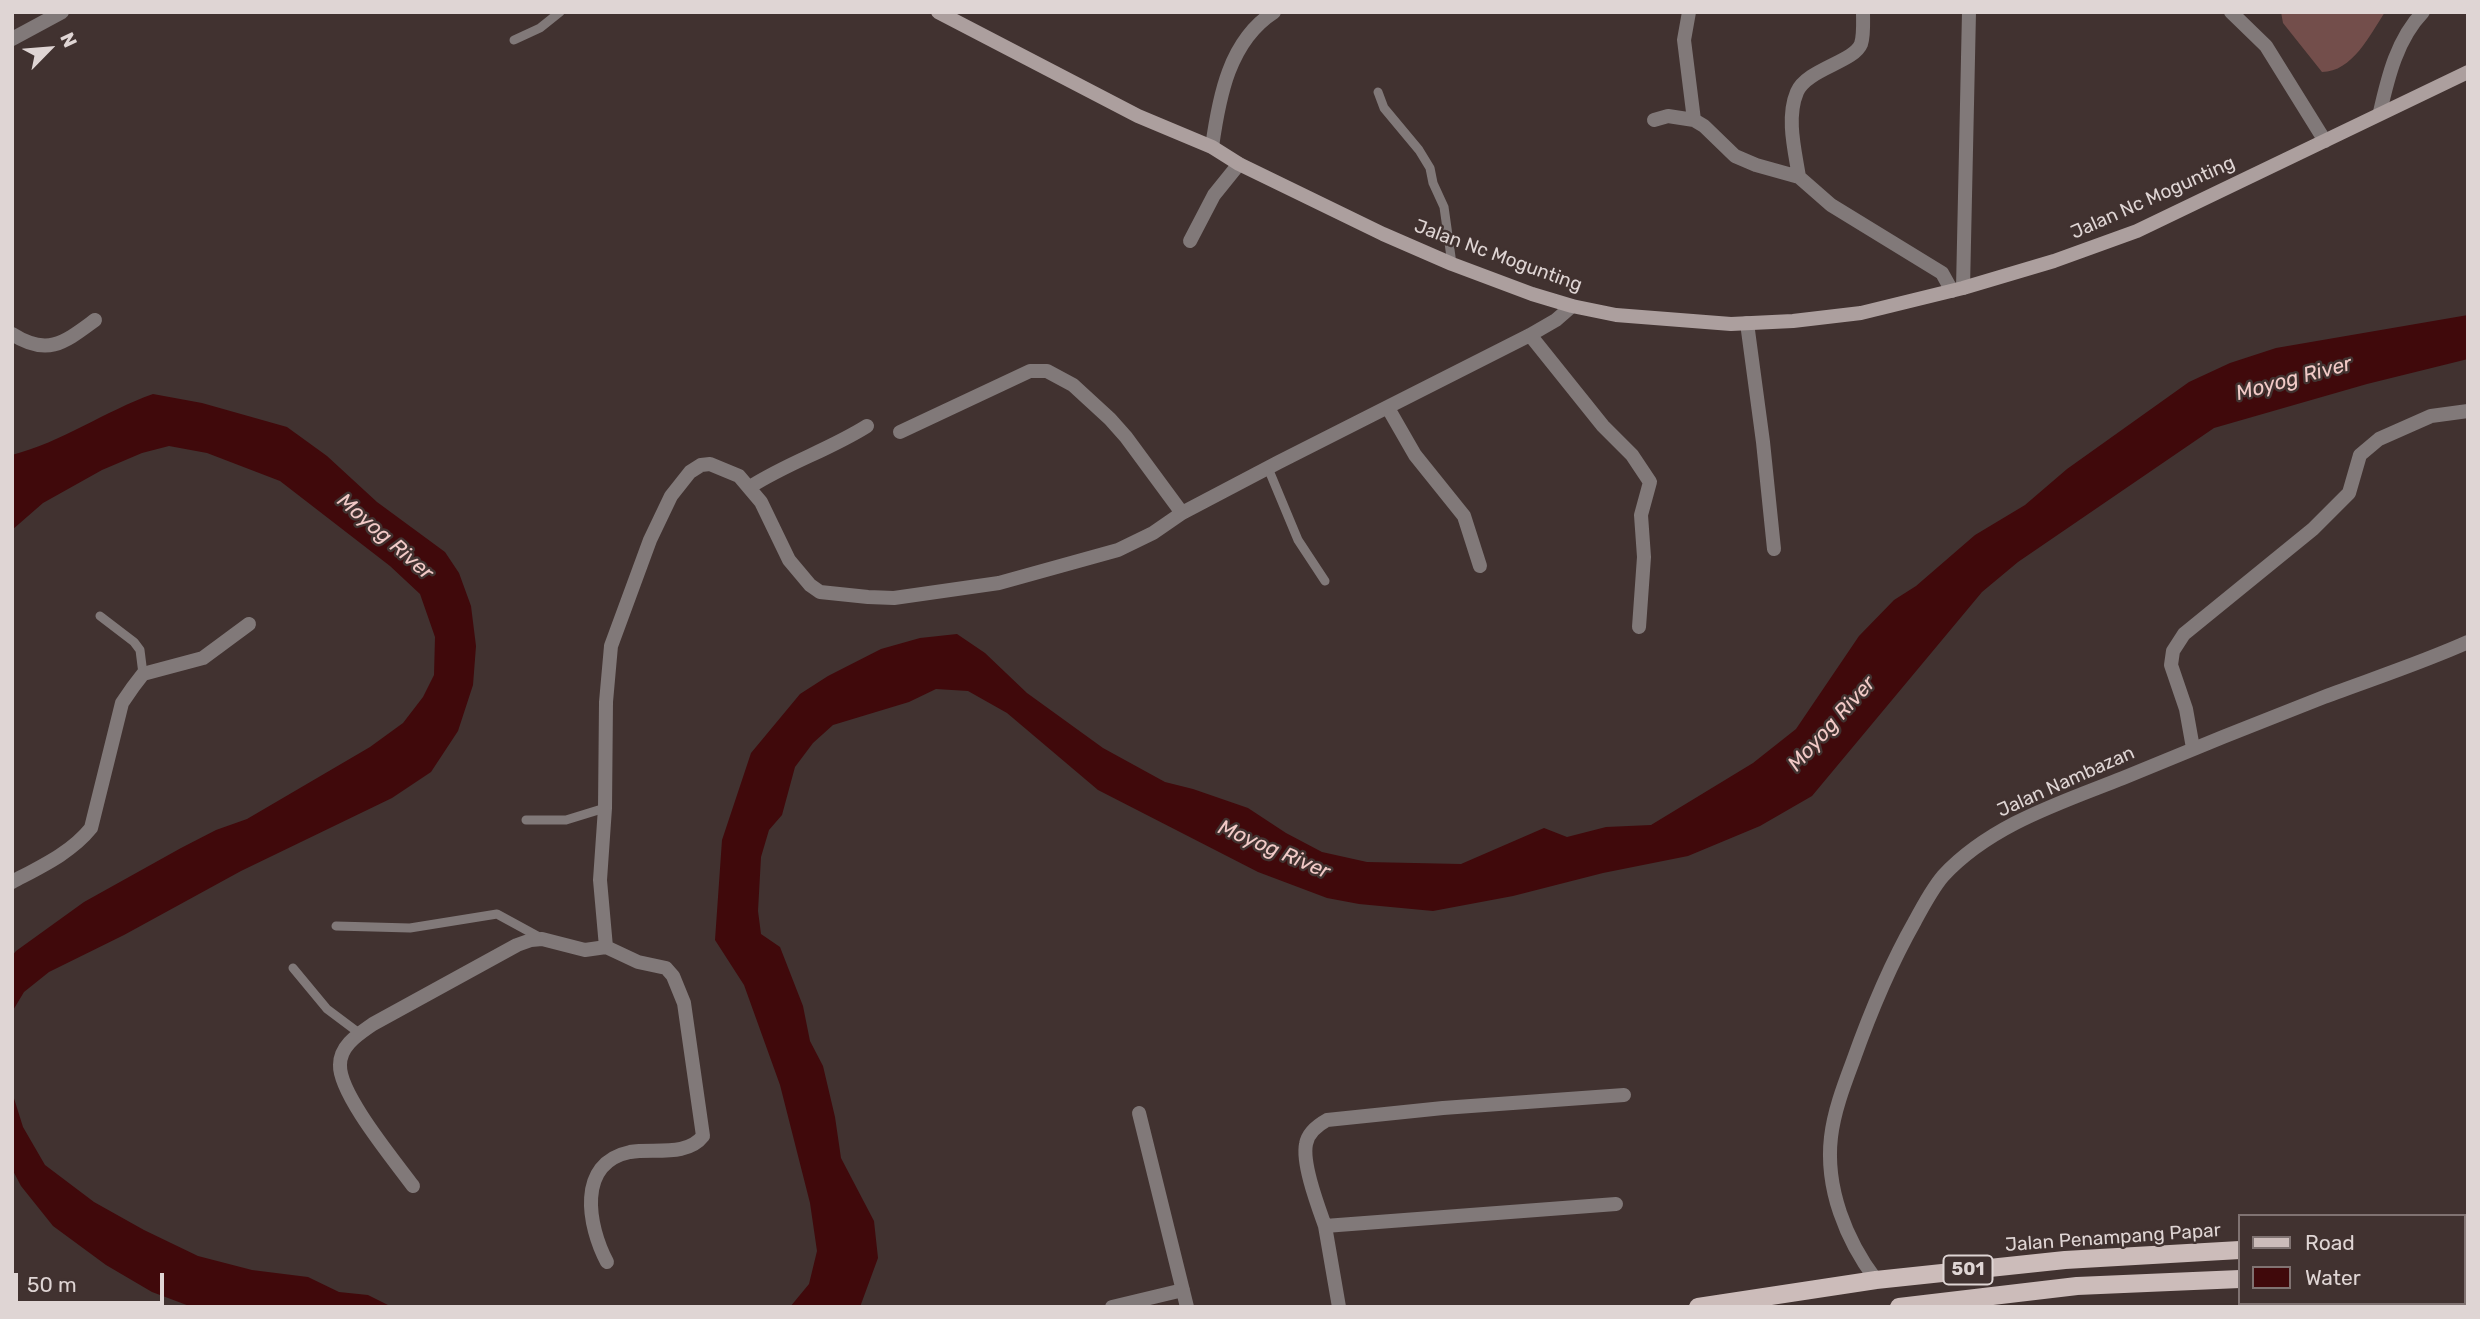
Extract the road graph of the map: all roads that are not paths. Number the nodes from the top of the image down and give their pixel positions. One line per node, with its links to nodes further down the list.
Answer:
1 (62, 12): 10 (street)
2 (560, 12): 11 (lane)
3 (938, 12): 18 (street, Jalan Nc Mogunting)
4 (1274, 12): 18 (street)
5 (1689, 12): 16 (street)
6 (1863, 12): 20 (street)
7 (1969, 12): 23 (street)
8 (2231, 12): 17 (street)
9 (2423, 12): 14 (street)
10 (12, 39)
11 (514, 40)
12 (2468, 72): 14 (street, Jalan Nc Mogunting)
13 (1378, 92): 22 (lane)
14 (2380, 112): 17 (street, Jalan Nc Mogunting)
15 (1654, 120): 16 (street)
16 (1694, 120): 20 (street)
17 (2325, 141): 23 (street, Jalan Nc Mogunting)
18 (1212, 147): 19 (street, Jalan Nc Mogunting)
19 (1239, 164): 21 (street); 22 (street, Jalan Nc Mogunting)
20 (1800, 177): 23 (street)
21 (1190, 242)
22 (1452, 264): 24 (street, Jalan Nc Mogunting)
23 (1957, 290): 26 (street, Jalan Nc Mogunting)
24 (1572, 306): 26 (street, Jalan Nc Mogunting); 28 (street)
25 (95, 320): 27 (street)
26 (1746, 323): 36 (street)
27 (12, 334)
28 (1530, 335): 29 (street); 41 (street)
29 (1388, 408): 33 (street); 37 (street)
30 (2468, 411): 44 (street)
31 (867, 426): 34 (street)
32 (900, 432): 35 (street)
33 (1268, 468): 35 (street); 38 (lane)
34 (750, 487): 35 (street); 45 (street)
35 (1182, 513)
36 (1774, 549)
37 (1480, 566)
38 (1325, 581)
39 (100, 616): 43 (lane)
40 (249, 624): 43 (street)
41 (1639, 627)
42 (2468, 642): 44 (street, Jalan Nambazan)
43 (143, 674): 47 (street)
44 (2193, 748): 61 (street, Jalan Nambazan)
45 (605, 808): 46 (lane); 50 (street)
46 (526, 820)
47 (12, 883)
48 (336, 926): 49 (lane)
49 (542, 939): 50 (street); 52 (street)
50 (606, 947): 59 (street)
51 (293, 968): 52 (lane)
52 (359, 1034): 55 (street)
53 (1624, 1094): 57 (street)
54 (1139, 1113): 62 (street)
55 (412, 1185)
56 (1616, 1204): 57 (street)
57 (1325, 1226): 65 (street)
58 (2238, 1250): 61 (main road, Jalan Penampang Papar / 501)
59 (607, 1262)
60 (2238, 1279): 67 (main road, 501)
61 (1876, 1280): 66 (main road, Jalan Penampang Papar / 501)
62 (1183, 1290): 63 (street); 64 (street)
63 (1112, 1307)
64 (1187, 1307)
65 (1339, 1307)
66 (1698, 1307)
67 (1899, 1307)

